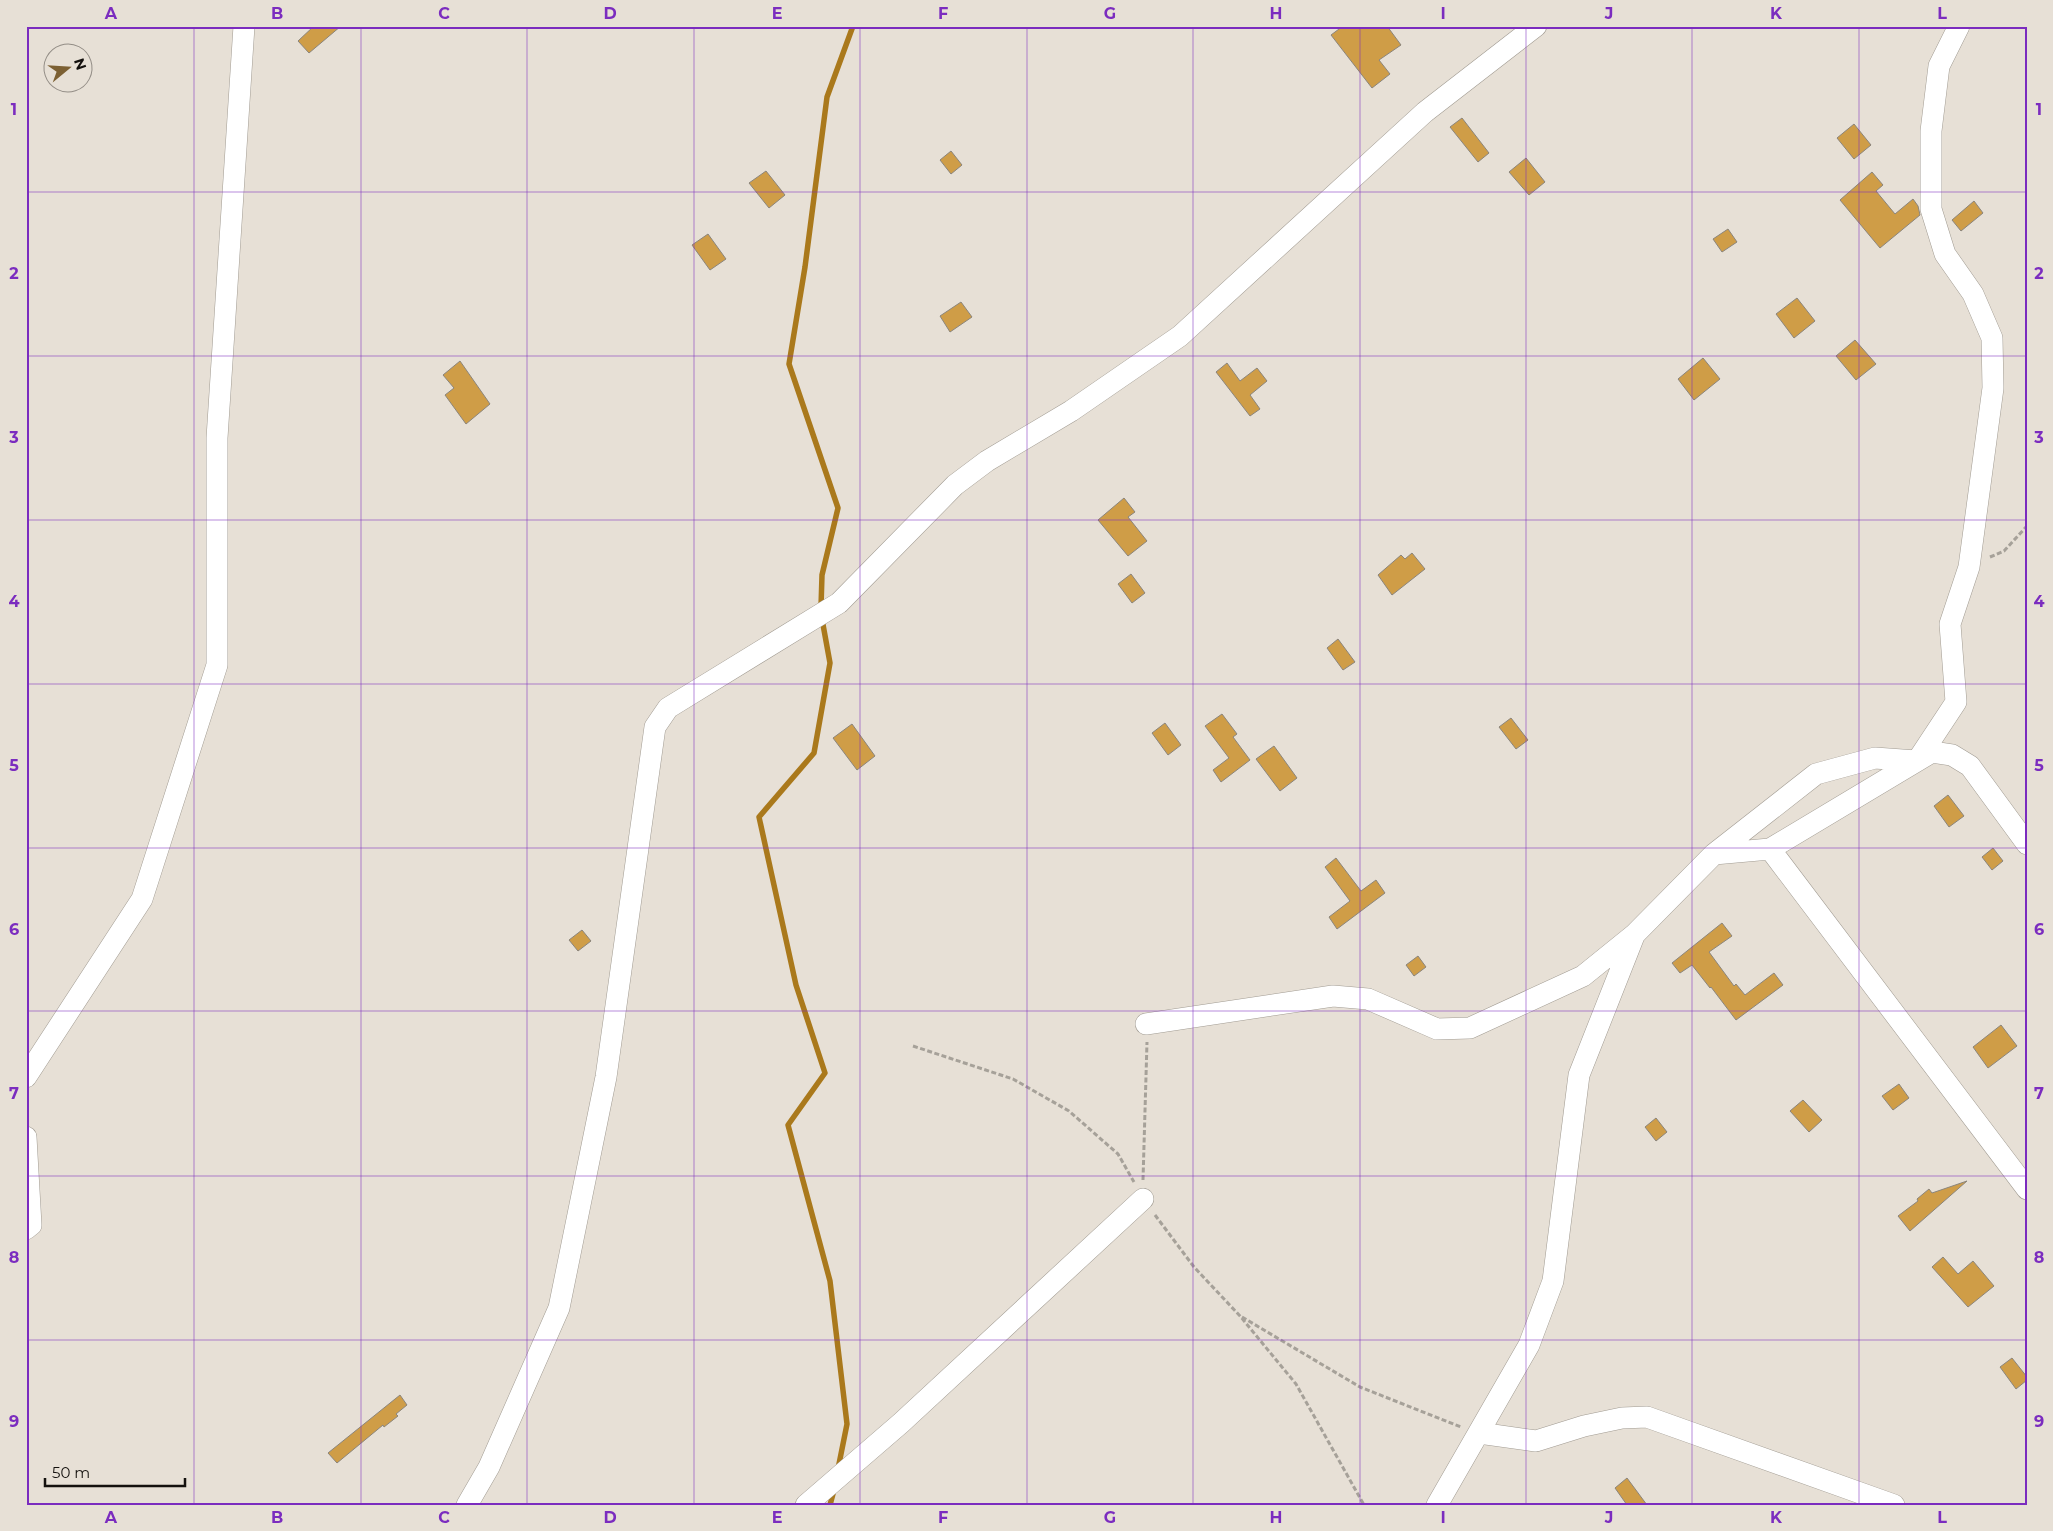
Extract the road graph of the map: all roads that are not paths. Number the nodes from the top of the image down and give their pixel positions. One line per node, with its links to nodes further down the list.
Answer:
1 (244, 26): 10 (street)
2 (1536, 26): 16 (street)
3 (1959, 26): 4 (street)
4 (1916, 761): 5 (street); 6 (street); 7 (street)
5 (2027, 844)
6 (1770, 849): 7 (street); 12 (street)
7 (1714, 854): 8 (street)
8 (1635, 934): 9 (street); 15 (street)
9 (1146, 1024)
10 (26, 1076)
11 (26, 1137): 14 (street)
12 (2027, 1189)
13 (1143, 1198): 17 (street)
14 (26, 1228)
15 (1478, 1433): 18 (street); 19 (street)
16 (467, 1505)
17 (806, 1505)
18 (1437, 1505)
19 (1894, 1505)

